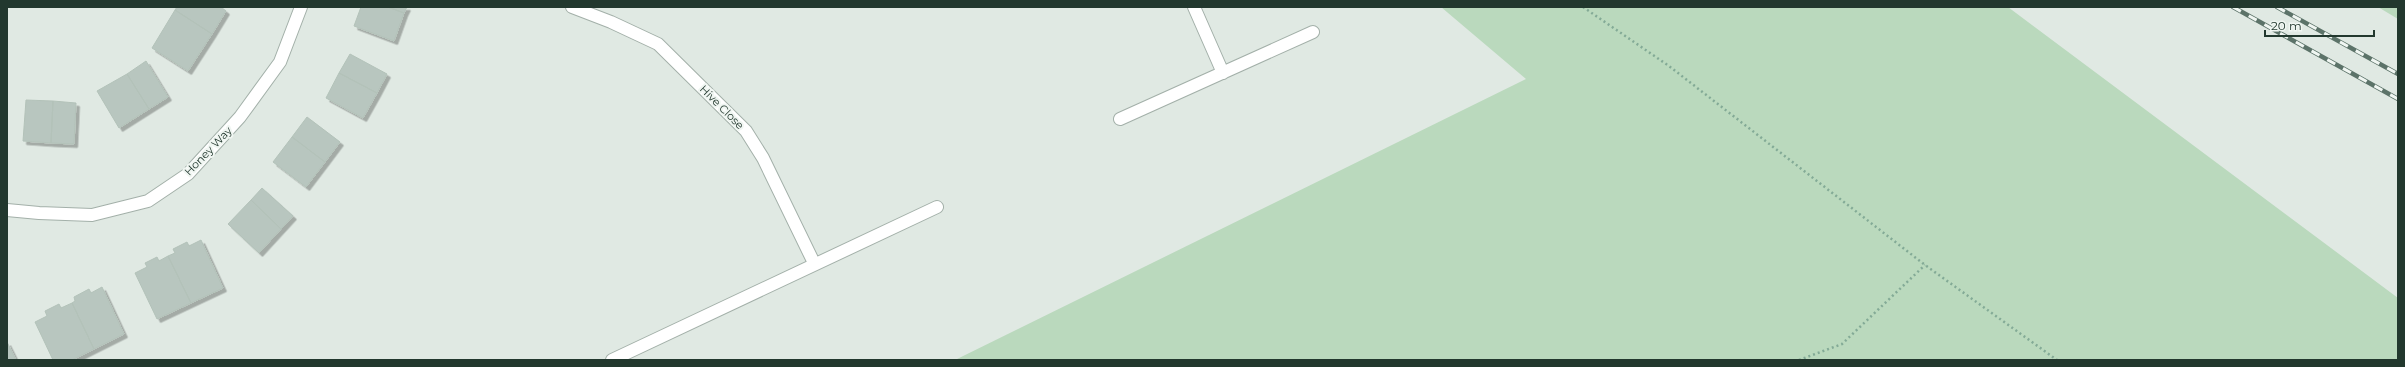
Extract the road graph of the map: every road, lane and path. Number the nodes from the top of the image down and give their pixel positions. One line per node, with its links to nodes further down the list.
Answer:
1 (301, 7): 9 (street, Honey Way)
2 (572, 7): 10 (street, Hive Close)
3 (1194, 7): 6 (street)
4 (1583, 7): 11 (path)
5 (1313, 32): 6 (street)
6 (1223, 73): 7 (street)
7 (1120, 119)
8 (937, 207): 10 (street)
9 (7, 210)
10 (814, 263): 12 (street)
11 (1925, 266): 13 (path); 14 (path)
12 (612, 360)
13 (1799, 360)
14 (2057, 360)

